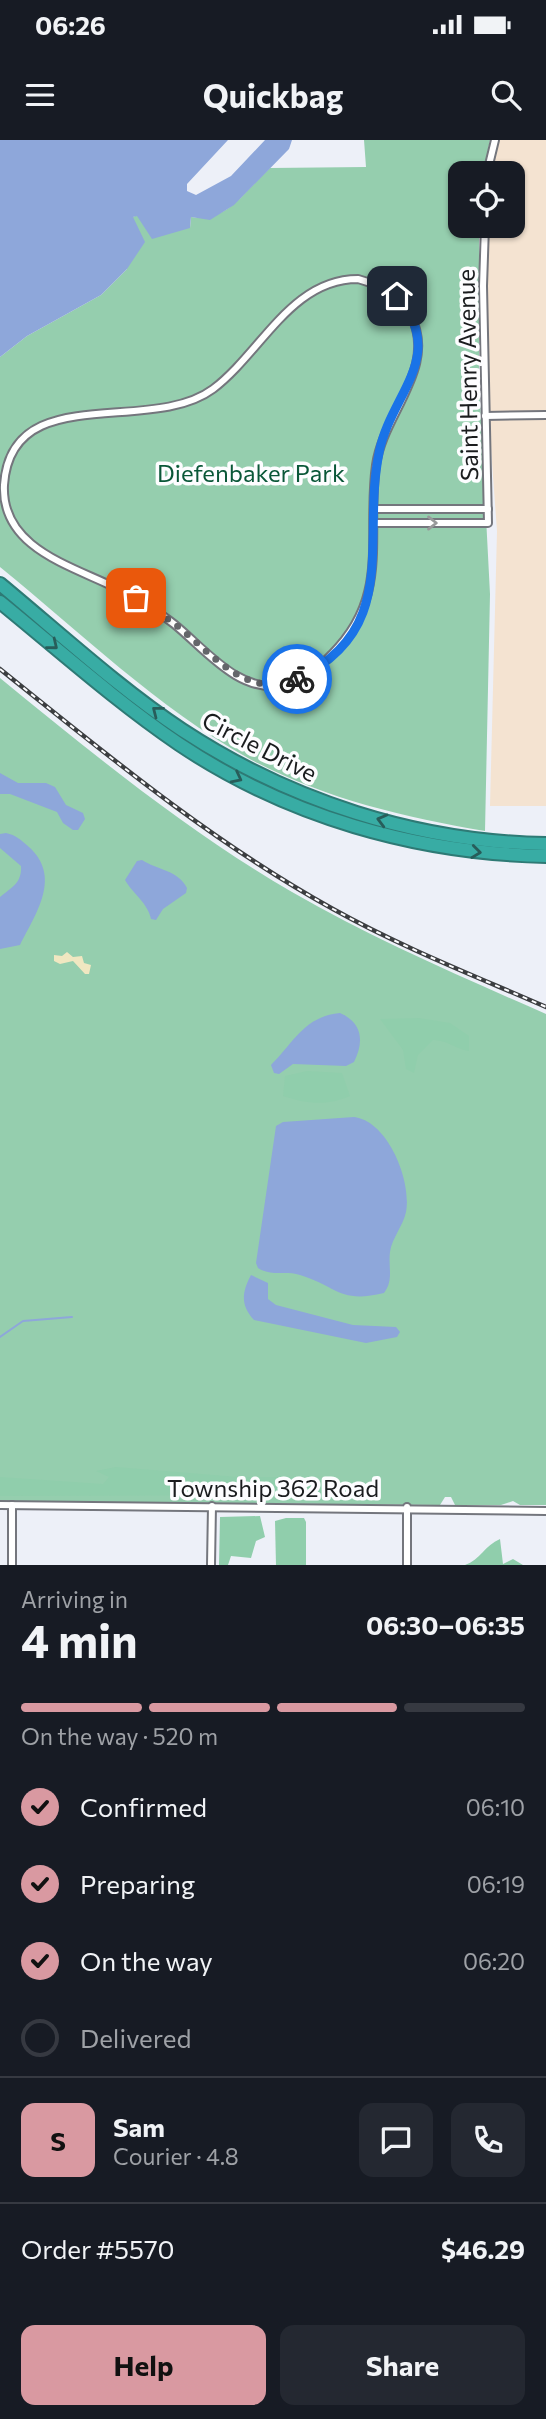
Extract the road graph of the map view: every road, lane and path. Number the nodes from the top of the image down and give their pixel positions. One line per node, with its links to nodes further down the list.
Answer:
1 (495, 140): 2 (street)
2 (490, 161)
3 (485, 238): 5 (street, Saint Henry Avenue)
4 (546, 415): 5 (street)
5 (485, 416): 7 (street, Saint Henry Avenue)
6 (375, 509): 7 (street); 8 (street); 8 (street)
7 (488, 509): 8 (street, Saint Henry Avenue, one-way to 7)
8 (376, 523)
9 (0, 584): 11 (highway, Circle Drive, one-way to 9)
10 (0, 602): 14 (highway, Circle Drive, one-way to 14)
11 (420, 830): 12 (highway); 13 (highway, Circle Drive)
12 (546, 838)
13 (546, 844)
14 (546, 856)
15 (0, 1505): 16 (street, Township 362 Road)
16 (12, 1505): 17 (street, Township 362 Road); 20 (street)
17 (212, 1506): 18 (street, Township 362 Road); 21 (street)
18 (407, 1507): 19 (street, Township 362 Road); 22 (street)
19 (546, 1511)
20 (12, 1565)
21 (211, 1565)
22 (407, 1565)

